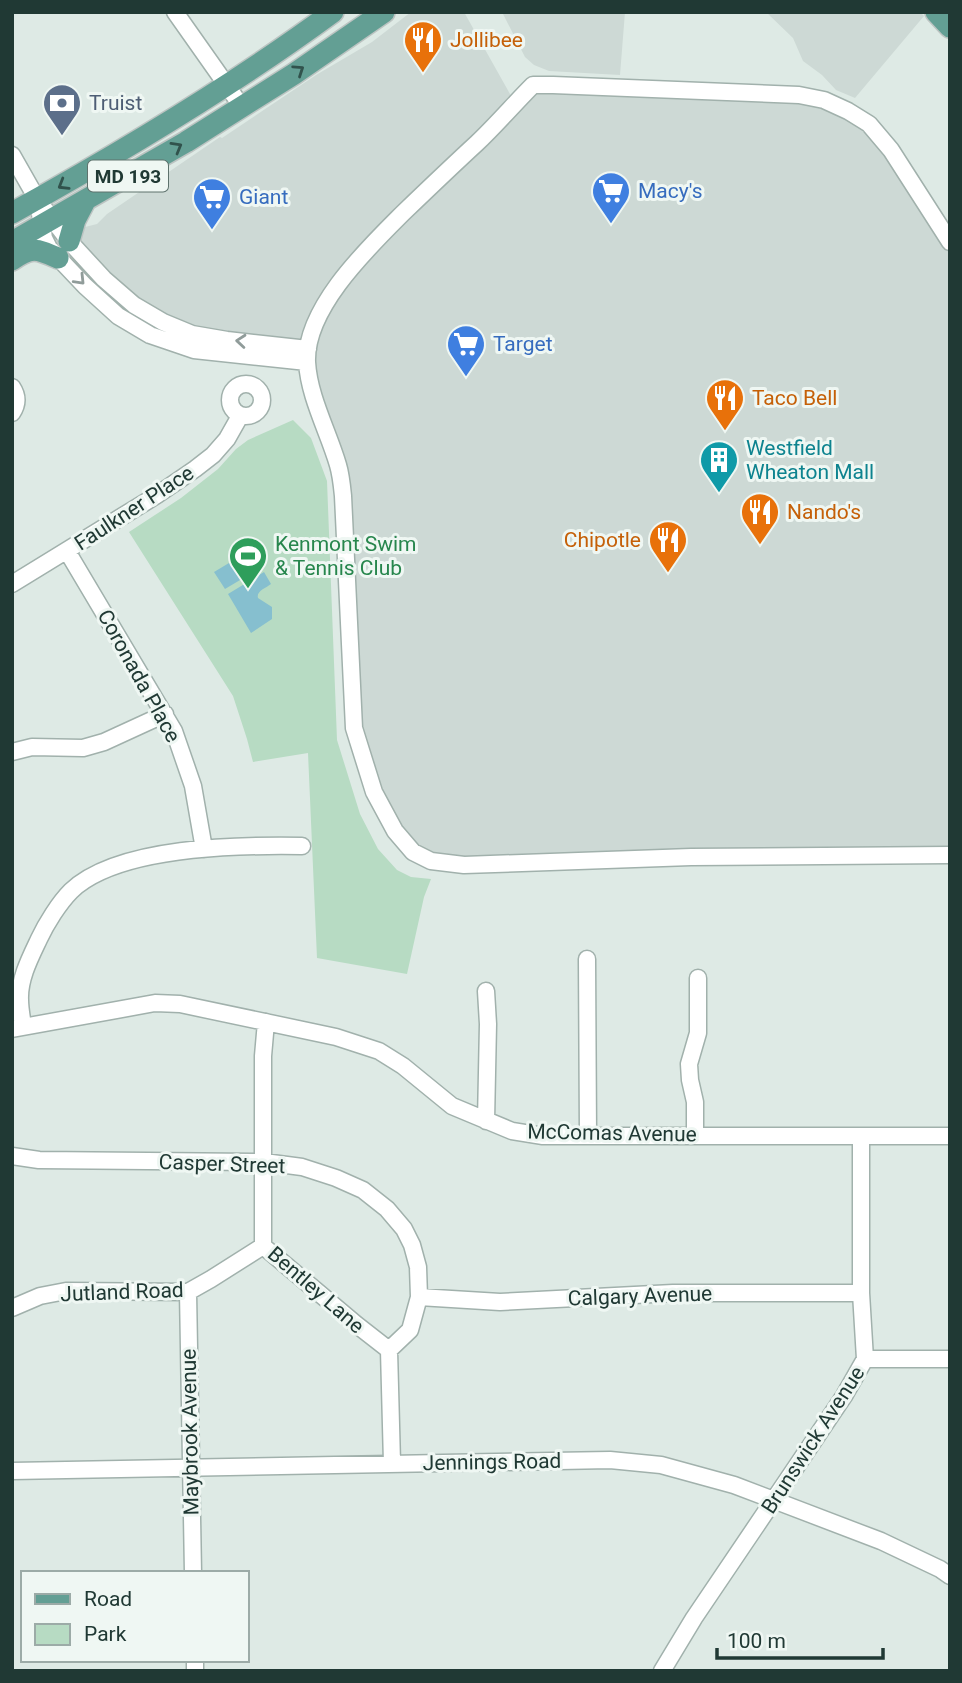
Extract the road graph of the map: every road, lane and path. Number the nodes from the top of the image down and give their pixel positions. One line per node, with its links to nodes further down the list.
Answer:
1 (175, 12): 6 (street)
2 (333, 12): 6 (main road, MD 193)
3 (384, 12): 7 (main road, MD 193, one-way to 3)
4 (936, 12): 5 (main road)
5 (950, 27)
6 (226, 86): 7 (street); 9 (main road, MD 193, one-way to 9)
7 (242, 107): 10 (main road, MD 193, one-way to 7)
8 (12, 155): 9 (street)
9 (37, 199): 11 (main road, MD 193); 12 (street)
10 (85, 201): 12 (main road, MD 193); 15 (main road)
11 (12, 214)
12 (48, 222): 14 (main road, MD 193); 15 (street)
13 (948, 236): 17 (street)
14 (12, 243)
15 (64, 249): 16 (main road); 17 (street)
16 (12, 260)
17 (308, 356): 27 (street)
18 (12, 387): 19 (street)
19 (12, 413)
20 (240, 416): 21 (street, Faulkner Place)
21 (67, 551): 22 (street, Faulkner Place); 23 (street, Coronada Place)
22 (12, 584)
23 (164, 714): 24 (street); 26 (street, Coronada Place)
24 (12, 752)
25 (302, 846): 26 (street)
26 (204, 849): 32 (street)
27 (950, 856)
28 (587, 959): 34 (street)
29 (698, 978): 35 (street)
30 (486, 991): 33 (street)
31 (266, 1022): 32 (street, McComas Avenue); 33 (street, McComas Avenue); 39 (street, Bentley Lane)
32 (18, 1027)
33 (486, 1121): 34 (street, McComas Avenue)
34 (588, 1135): 35 (street, McComas Avenue)
35 (695, 1135): 37 (street, McComas Avenue)
36 (950, 1136): 37 (street, McComas Avenue)
37 (861, 1137): 42 (street, Brunswick Avenue)
38 (12, 1156): 39 (street, Casper Street)
39 (264, 1162): 40 (street, Bentley Lane); 43 (street, Casper Street)
40 (263, 1246): 41 (street, Jutland Road); 45 (street, Bentley Lane)
41 (188, 1292): 44 (street, Jutland Road); 49 (street, Maybrook Avenue)
42 (861, 1293): 43 (street, Calgary Avenue); 46 (street, Brunswick Avenue)
43 (419, 1297): 45 (street, Casper Street)
44 (12, 1308)
45 (389, 1350): 48 (street)
46 (865, 1359): 47 (street); 51 (street, Brunswick Avenue)
47 (950, 1359)
48 (392, 1463): 49 (street, Jennings Road); 51 (street, Jennings Road)
49 (191, 1468): 50 (street, Jennings Road); 52 (street, Maybrook Avenue)
50 (12, 1472)
51 (773, 1501): 53 (street, Jennings Road); 54 (street, Brunswick Avenue)
52 (193, 1571)
53 (950, 1576)
54 (662, 1671)

